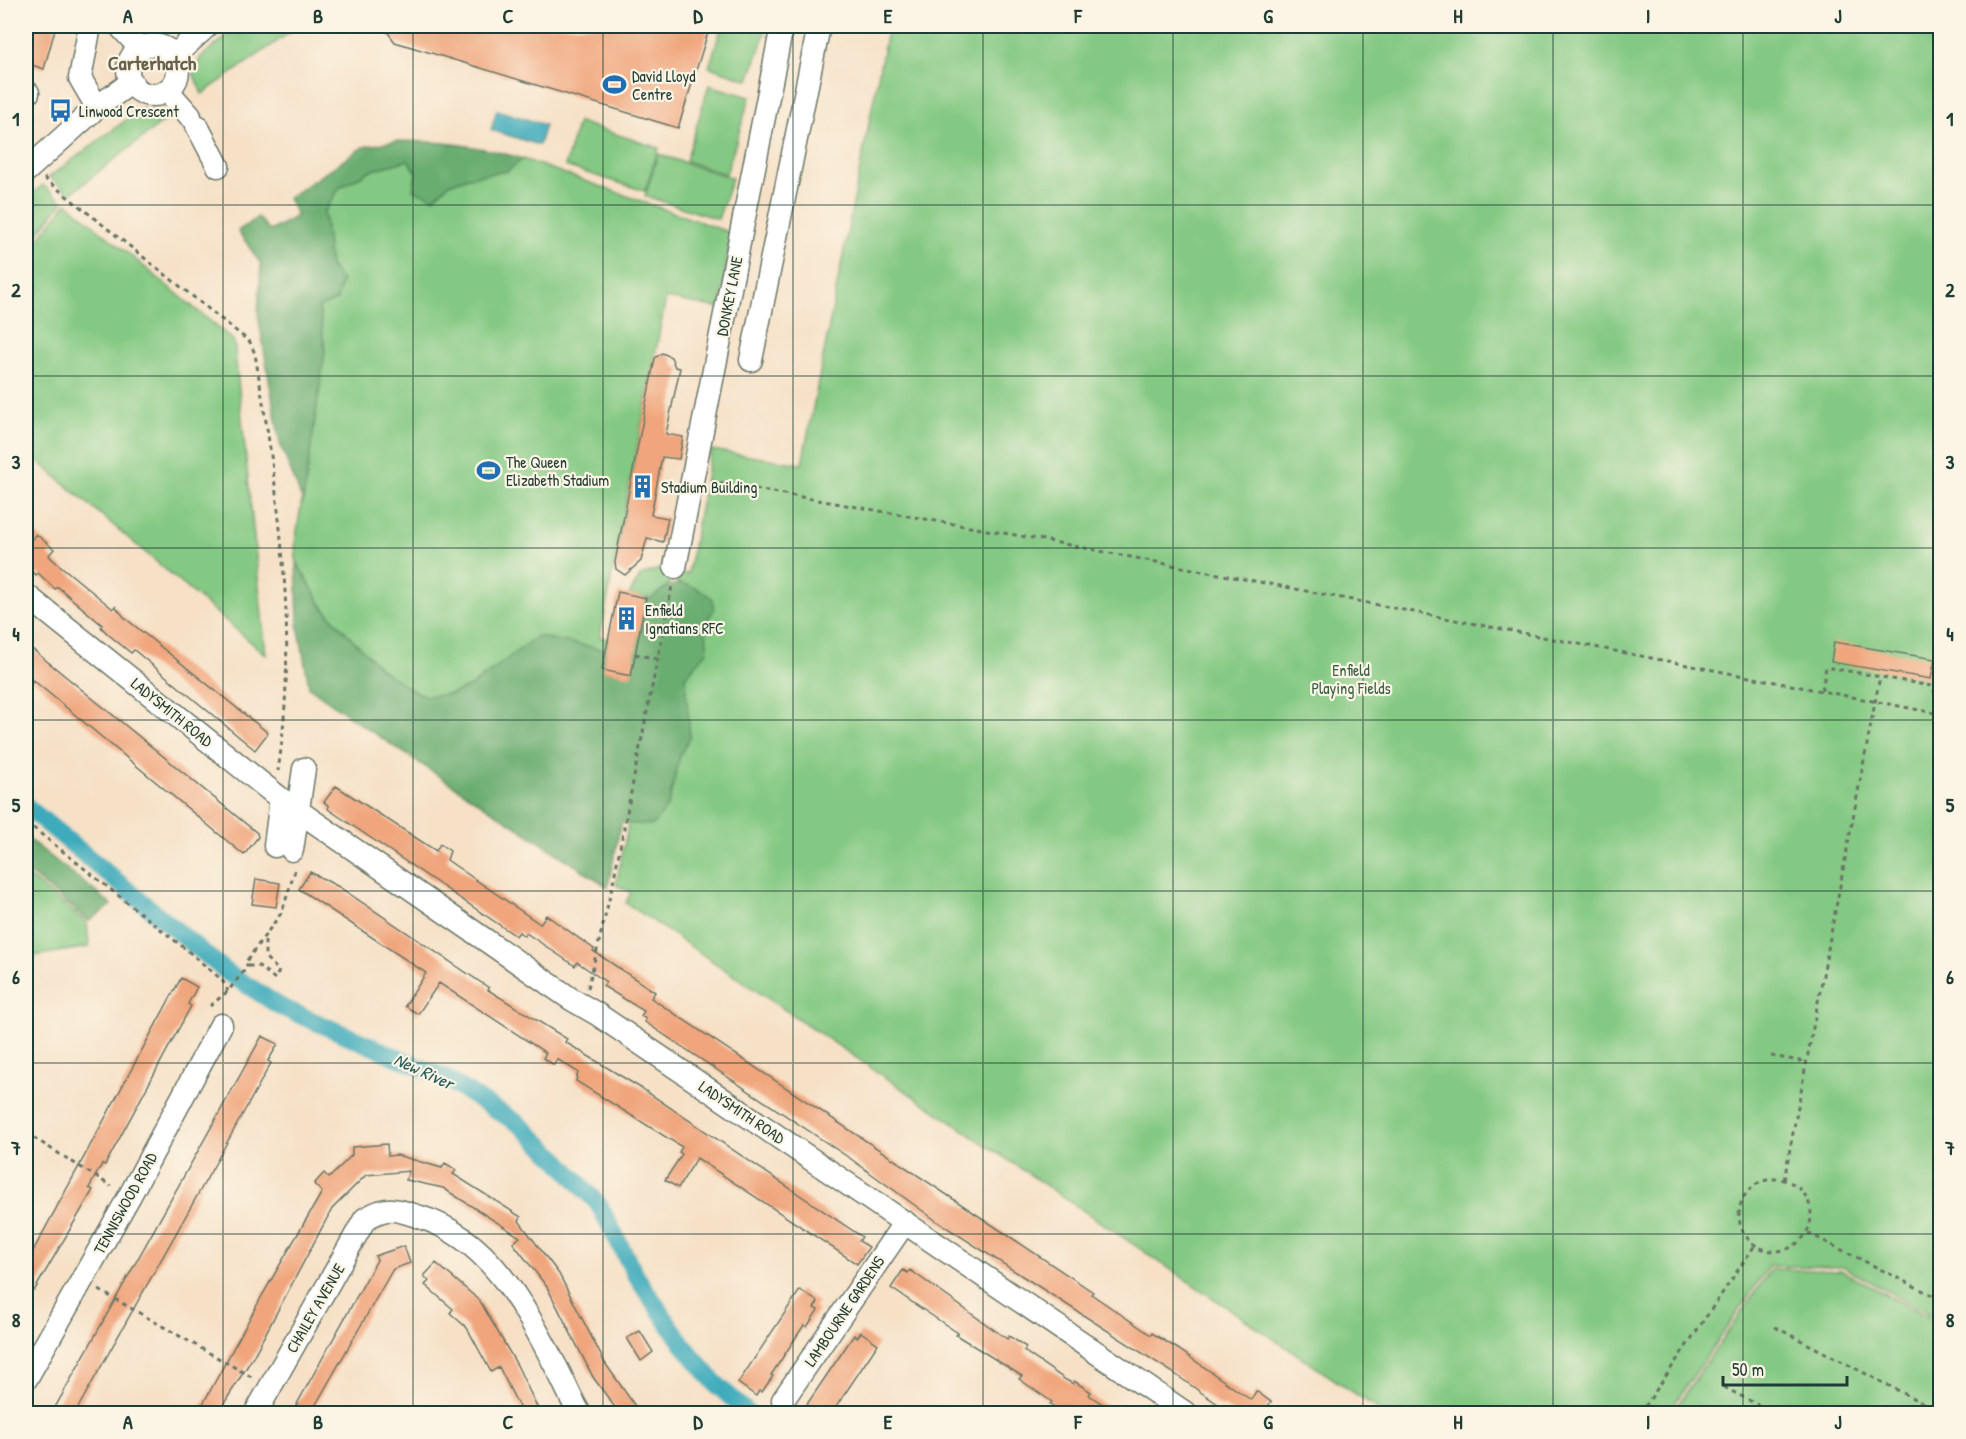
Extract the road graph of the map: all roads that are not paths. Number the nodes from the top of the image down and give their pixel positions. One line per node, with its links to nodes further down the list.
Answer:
1 (90, 26): 10 (street)
2 (120, 26): 6 (street)
3 (207, 26): 7 (street)
4 (782, 26): 14 (street, DONKEY LANE)
5 (819, 26): 13 (street)
6 (141, 49): 7 (street); 8 (street)
7 (174, 56): 9 (street)
8 (132, 82): 9 (street); 10 (street)
9 (167, 90): 11 (street)
10 (97, 107): 12 (street)
11 (218, 166)
12 (28, 169)
13 (751, 360)
14 (675, 567)
15 (26, 595): 17 (street, LADYSMITH ROAD)
16 (304, 769): 17 (street)
17 (285, 801): 18 (street); 20 (street, LADYSMITH ROAD)
18 (288, 853)
19 (216, 1015): 21 (street, TENNISWOOD ROAD)
20 (905, 1222): 22 (street, LAMBOURNE GARDENS); 25 (street, LADYSMITH ROAD)
21 (26, 1379)
22 (783, 1400)
23 (255, 1413): 24 (street, CHAILEY AVENUE)
24 (580, 1413)
25 (1187, 1413)

